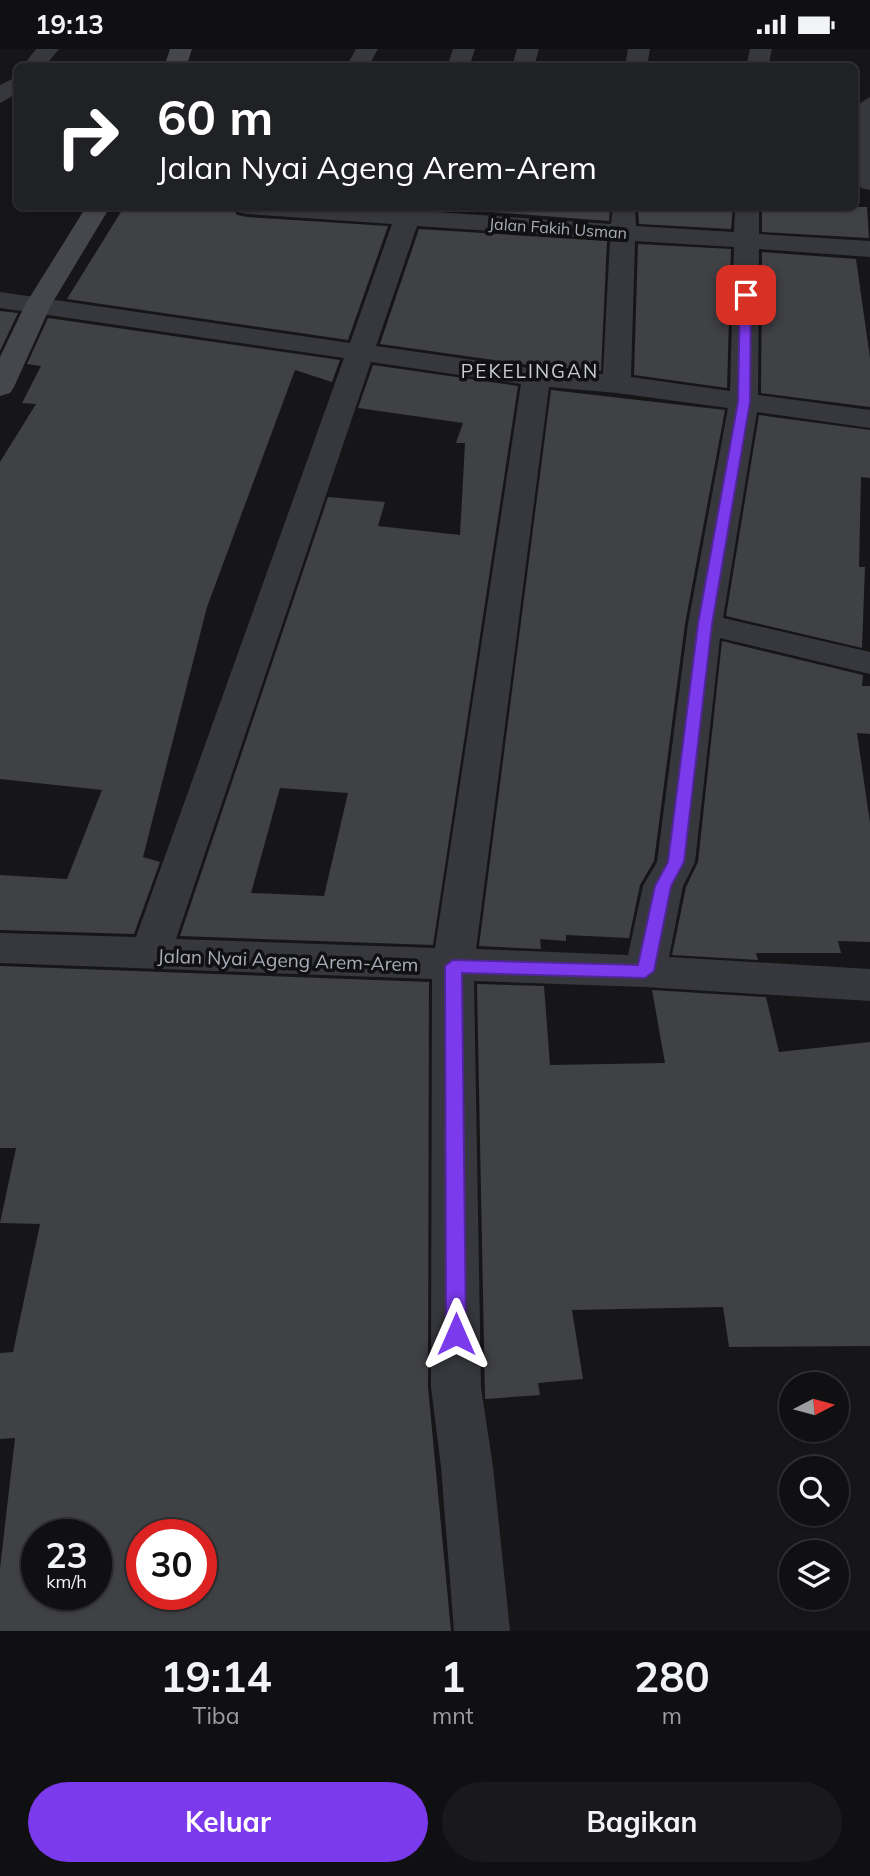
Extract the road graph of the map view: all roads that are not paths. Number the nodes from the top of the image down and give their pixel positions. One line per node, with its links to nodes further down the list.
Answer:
1 (48, 49): 2 (street)
2 (36, 63)
3 (14, 89): 5 (street)
4 (870, 104): 6 (street)
5 (3, 108)
6 (870, 183)
7 (96, 210): 16 (main road)
8 (345, 210): 10 (street, Jalan Fakih Usman)
9 (747, 210): 13 (street)
10 (409, 212): 11 (street, Jalan Fakih Usman); 17 (street)
11 (481, 214): 12 (street, Jalan Fakih Usman)
12 (624, 219): 13 (street, Jalan Fakih Usman); 19 (street)
13 (747, 241): 14 (street, Jalan Fakih Usman); 21 (street)
14 (870, 249)
15 (0, 300): 16 (street)
16 (38, 305): 17 (street); 20 (main road)
17 (360, 352): 18 (street); 26 (street)
18 (536, 378): 19 (street); 27 (street)
19 (617, 384): 21 (street)
20 (0, 387)
21 (744, 402): 22 (street); 23 (street)
22 (870, 419)
23 (705, 624): 24 (street); 28 (street)
24 (870, 663)
25 (0, 948): 26 (street, Jalan Nyai Ageng Arem-Arem)
26 (150, 955): 27 (street, Jalan Nyai Ageng Arem-Arem)
27 (453, 966): 28 (street, Jalan Nyai Ageng Arem-Arem); 30 (street)
28 (645, 971): 29 (street, Jalan Nyai Ageng Arem-Arem)
29 (870, 985)
30 (482, 1631)

